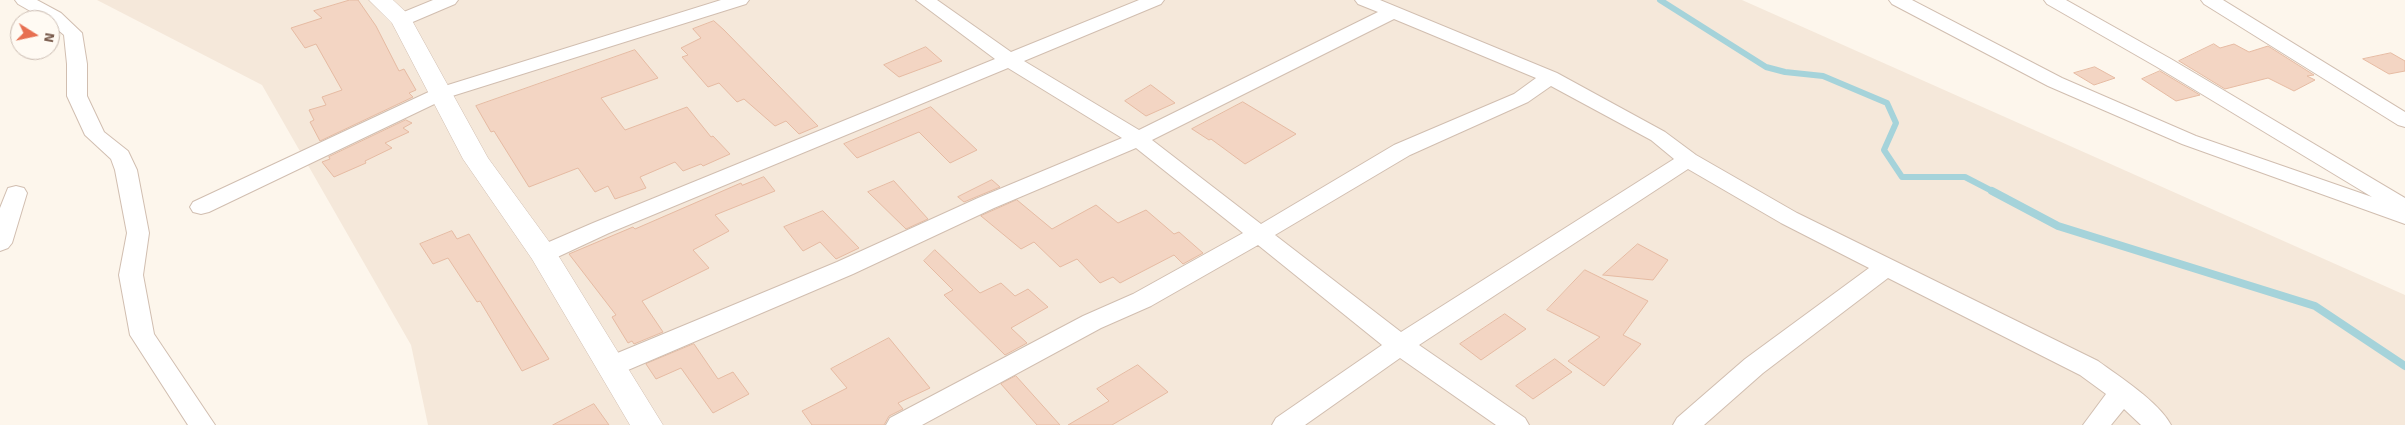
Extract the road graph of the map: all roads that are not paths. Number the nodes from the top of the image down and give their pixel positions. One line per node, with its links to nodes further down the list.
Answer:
1 (24, 0): 30 (street)
2 (380, 0): 12 (street)
3 (449, 0): 12 (street)
4 (740, 0): 15 (street)
5 (925, 0): 13 (street)
6 (1154, 0): 13 (street)
7 (1364, 0): 11 (street)
8 (1898, 0): 22 (street)
9 (2053, 0): 21 (street)
10 (2210, 0): 16 (street)
11 (1393, 12): 14 (street); 17 (street)
12 (401, 20): 15 (street)
13 (1010, 61): 17 (street); 25 (street)
14 (1550, 77): 18 (street); 23 (street)
15 (442, 93): 20 (street); 25 (street)
16 (2405, 121)
17 (1138, 140): 23 (street); 28 (street)
18 (1688, 160): 26 (street); 27 (street)
19 (16, 193): 24 (street)
20 (201, 207)
21 (2405, 208)
22 (2405, 217)
23 (1260, 234): 27 (street); 32 (street)
24 (0, 243)
25 (543, 254): 28 (street)
26 (1885, 268): 29 (street); 35 (street)
27 (1400, 345): 33 (street); 34 (street)
28 (612, 366): 31 (street)
29 (2122, 392): 36 (street); 37 (street)
30 (202, 425)
31 (647, 425)
32 (899, 425)
33 (1285, 425)
34 (1516, 425)
35 (1686, 425)
36 (2096, 425)
37 (2158, 425)

